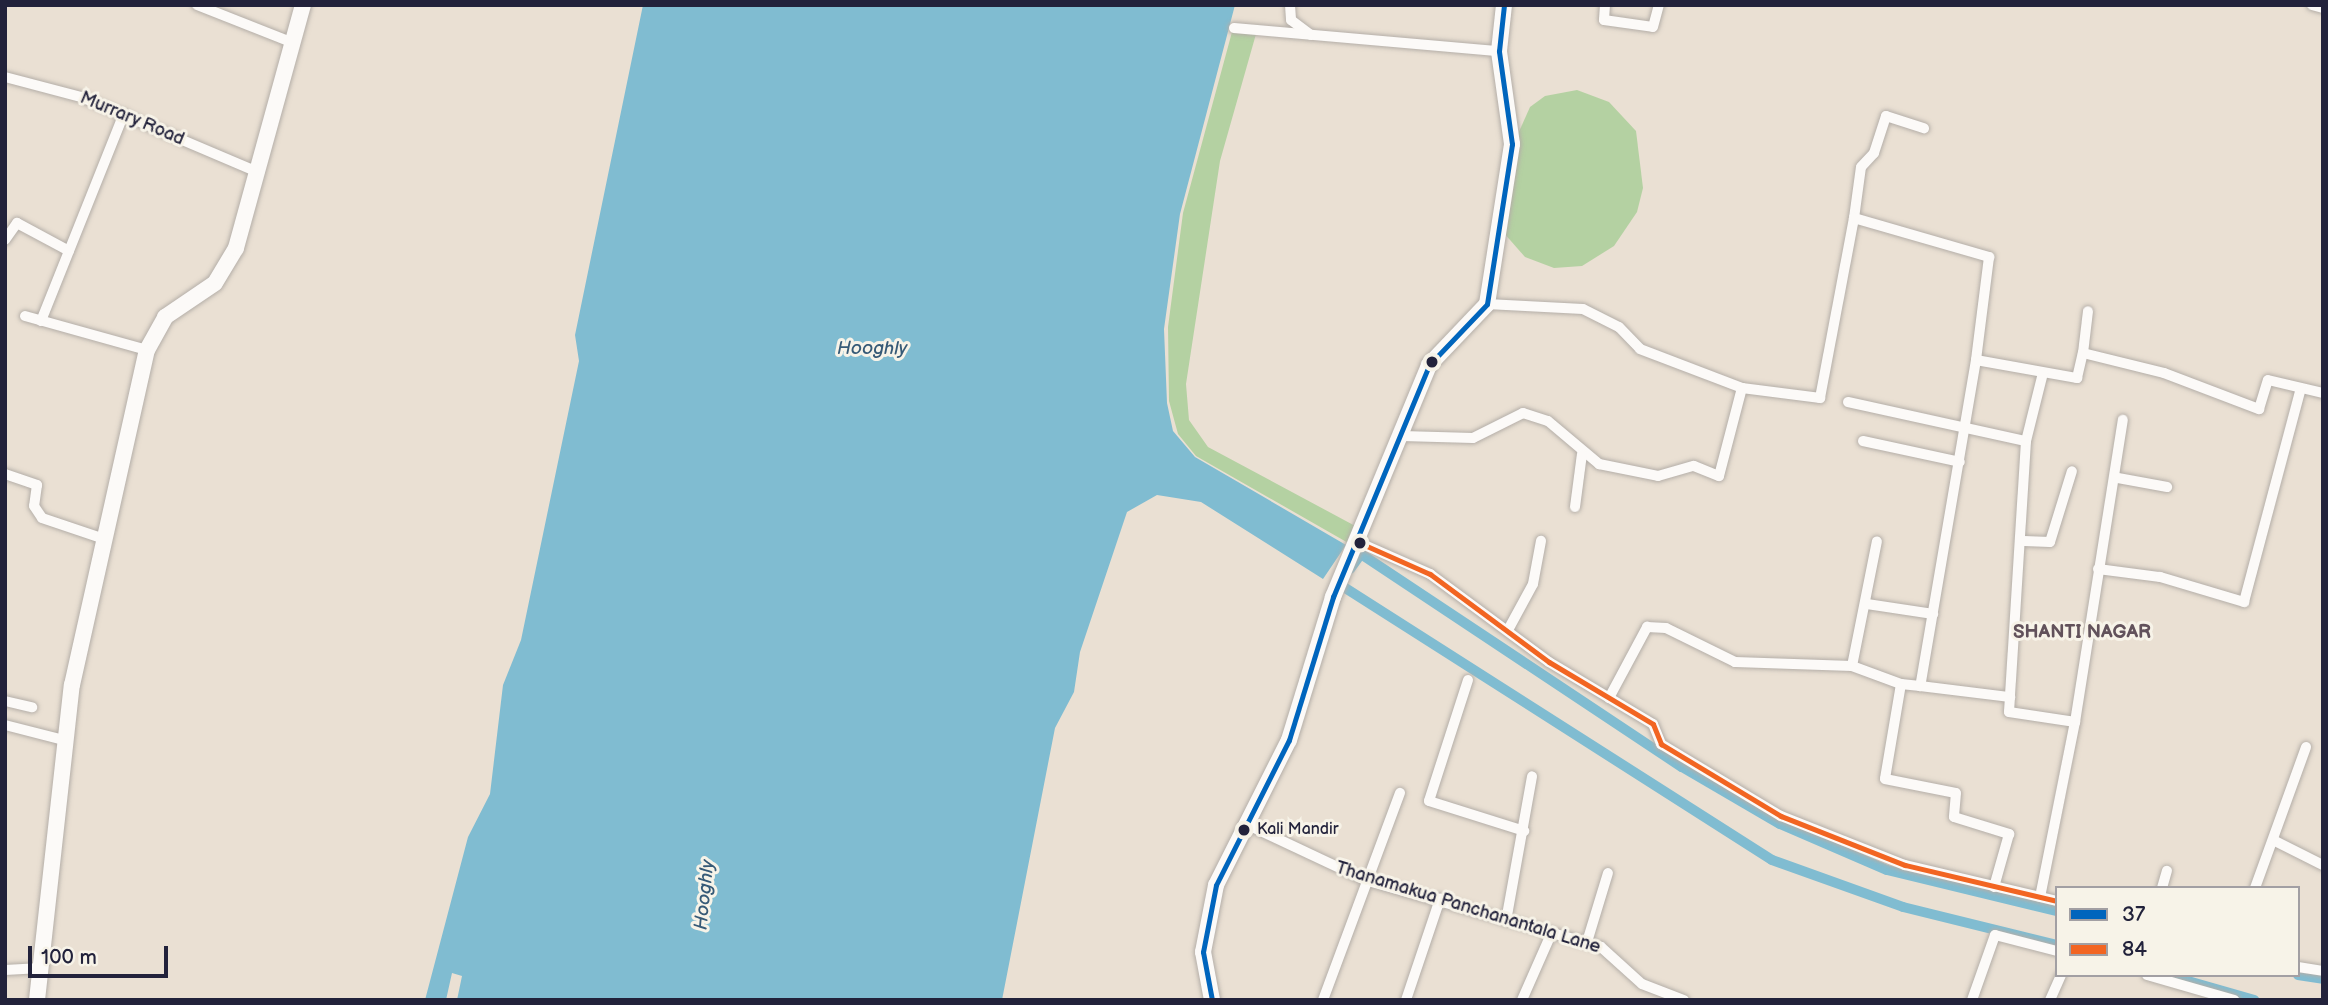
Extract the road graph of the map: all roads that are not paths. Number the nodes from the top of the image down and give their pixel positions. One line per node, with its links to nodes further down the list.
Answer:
1 (197, 5): 11 (street)
2 (303, 5): 11 (main road)
3 (1290, 5): 10 (street)
4 (1504, 5): 12 (main road)
5 (1605, 5): 6 (street)
6 (1659, 5)
7 (2312, 5): 8 (street)
8 (2323, 8)
9 (1234, 28): 10 (street)
10 (1311, 35): 12 (street)
11 (291, 42): 16 (main road)
12 (1499, 51): 20 (main road)
13 (5, 76): 14 (street, Murrary Road)
14 (124, 114): 16 (street, Murrary Road); 19 (street)
15 (1924, 128): 17 (street)
16 (255, 171): 24 (main road)
17 (1854, 218): 26 (street); 28 (street)
18 (5, 240): 19 (street)
19 (69, 251): 23 (street)
20 (1487, 304): 28 (street); 34 (main road)
21 (2088, 312): 25 (street)
22 (25, 316): 23 (street)
23 (41, 321): 24 (street)
24 (147, 350): 44 (main road)
25 (2083, 353): 27 (street); 29 (street)
26 (1976, 360): 27 (street); 33 (street)
27 (2043, 373): 36 (street)
28 (1742, 388): 37 (street)
29 (2301, 388): 30 (street); 49 (street)
30 (2323, 393)
31 (1848, 402): 33 (street)
32 (2123, 420): 41 (street)
33 (1965, 429): 36 (street); 38 (street)
34 (1402, 436): 37 (street); 48 (main road)
35 (1863, 441): 38 (street)
36 (2026, 441): 47 (street)
37 (1582, 454): 43 (street)
38 (1960, 462): 51 (street)
39 (2072, 471): 47 (street)
40 (5, 474): 44 (street)
41 (2118, 478): 42 (street); 49 (street)
42 (2166, 487)
43 (1575, 508)
44 (104, 539): 63 (main road)
45 (1541, 541): 52 (street)
46 (1877, 541): 50 (street)
47 (2024, 541): 57 (street)
48 (1357, 545): 52 (street); 67 (main road)
49 (2098, 569): 61 (street)
50 (1867, 604): 51 (street); 53 (street)
51 (1933, 614): 56 (street)
52 (1508, 630): 58 (street)
53 (1852, 666): 55 (street); 58 (street)
54 (1468, 680): 68 (street)
55 (1900, 684): 56 (street); 76 (street)
56 (1920, 686): 57 (street)
57 (2010, 697): 61 (street)
58 (1609, 698): 76 (street)
59 (7, 701): 60 (street); 62 (street)
60 (32, 707)
61 (2075, 722): 77 (street)
62 (5, 725): 63 (street)
63 (64, 740): 85 (main road)
64 (2306, 747): 69 (street)
65 (1532, 776): 68 (street)
66 (1400, 793): 73 (street)
67 (1246, 824): 73 (street, Thanamakua Panchanantala Lane); 94 (main road)
68 (1524, 831): 80 (street)
69 (2275, 841): 70 (street); 75 (street)
70 (2323, 865)
71 (2166, 872): 74 (street)
72 (1608, 873): 82 (street)
73 (1365, 880): 78 (street, Thanamakua Panchanantala Lane); 95 (street)
74 (2162, 886)
75 (2256, 886)
76 (1994, 887): 77 (street)
77 (2040, 897): 79 (street)
78 (1440, 899): 80 (street, Thanamakua Panchanantala Lane); 96 (street)
79 (2055, 901)
80 (1506, 920): 81 (street, Thanamakua Panchanantala Lane)
81 (1552, 932): 82 (street, Thanamakua Panchanantala Lane); 91 (street)
82 (1587, 942): 92 (street, Thanamakua Panchanantala Lane)
83 (2055, 950): 97 (street)
84 (2300, 967): 87 (street)
85 (41, 968): 86 (street); 93 (main road)
86 (5, 970)
87 (2323, 971)
88 (2060, 977): 98 (street)
89 (2154, 977): 90 (street)
90 (2192, 988): 99 (street); 100 (street)
91 (1524, 999)
92 (1681, 999)
93 (37, 1000)
94 (1212, 1000)
95 (1323, 1000)
96 (1406, 1000)
97 (1972, 1000)
98 (2050, 1000)
99 (2190, 1000)
100 (2234, 1000)

